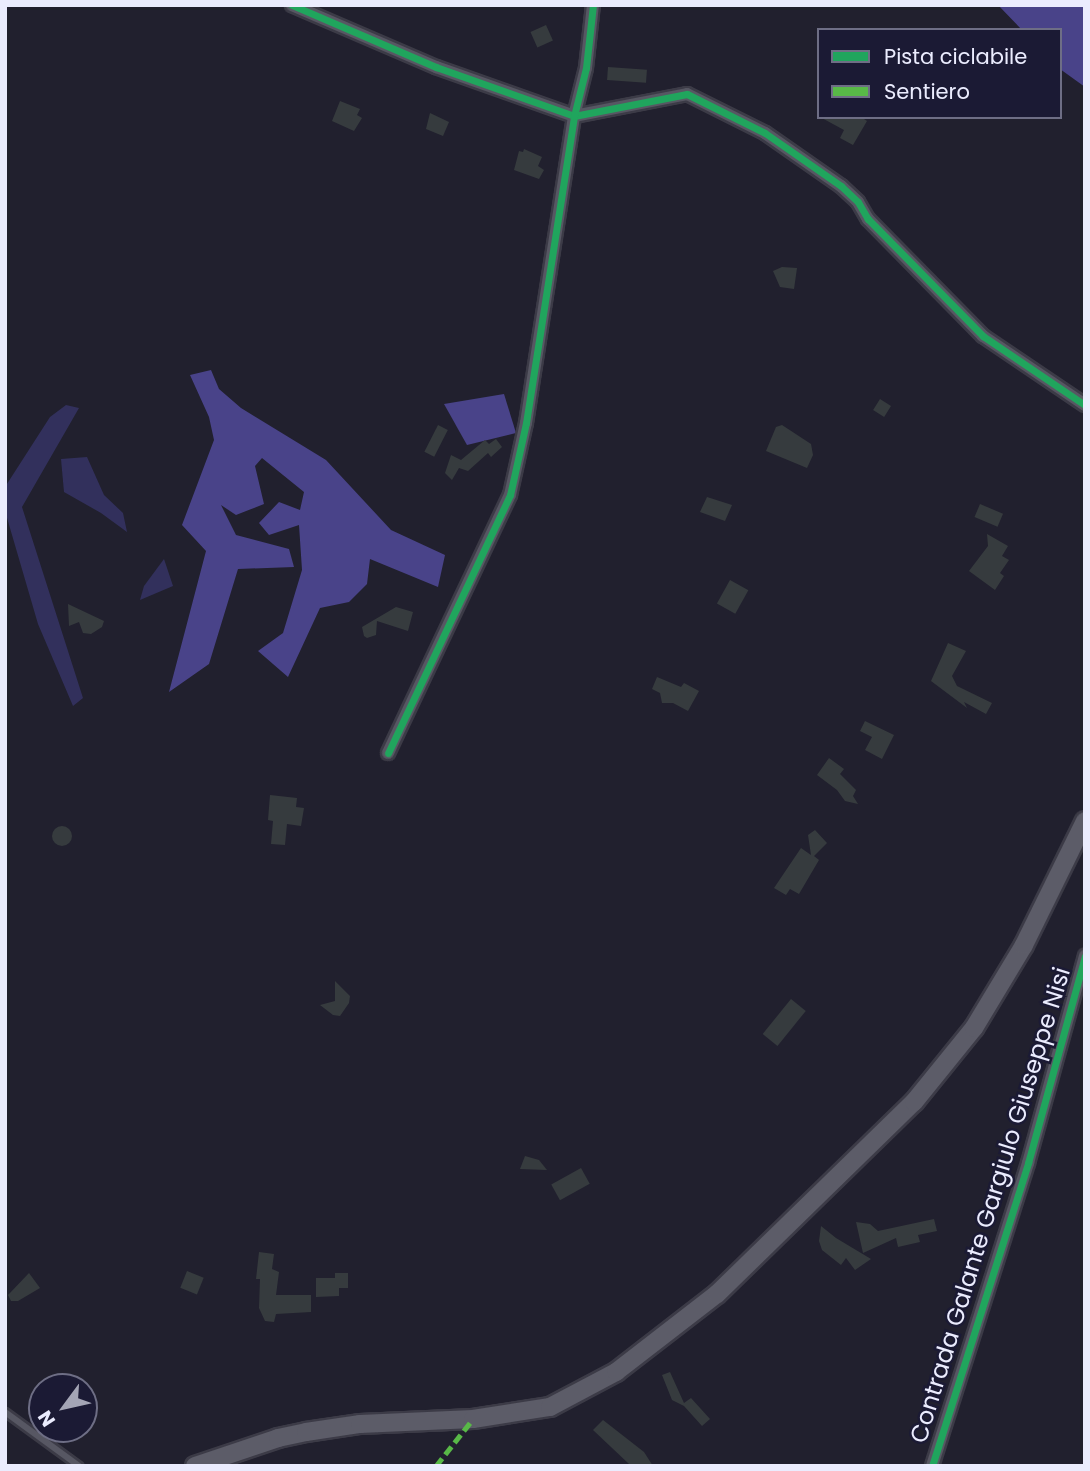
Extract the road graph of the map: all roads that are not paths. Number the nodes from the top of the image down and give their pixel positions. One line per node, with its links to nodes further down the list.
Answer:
1 (292, 5): 3 (street)
2 (593, 5): 3 (street)
3 (574, 116): 4 (street); 5 (street)
4 (1085, 405)
5 (388, 753)
6 (1085, 821): 10 (main road)
7 (1085, 956): 11 (street, Contrada Galante Gargiulo Giuseppe Nisi)
8 (5, 1412): 9 (lane)
9 (79, 1466)
10 (195, 1466)
11 (932, 1466)

